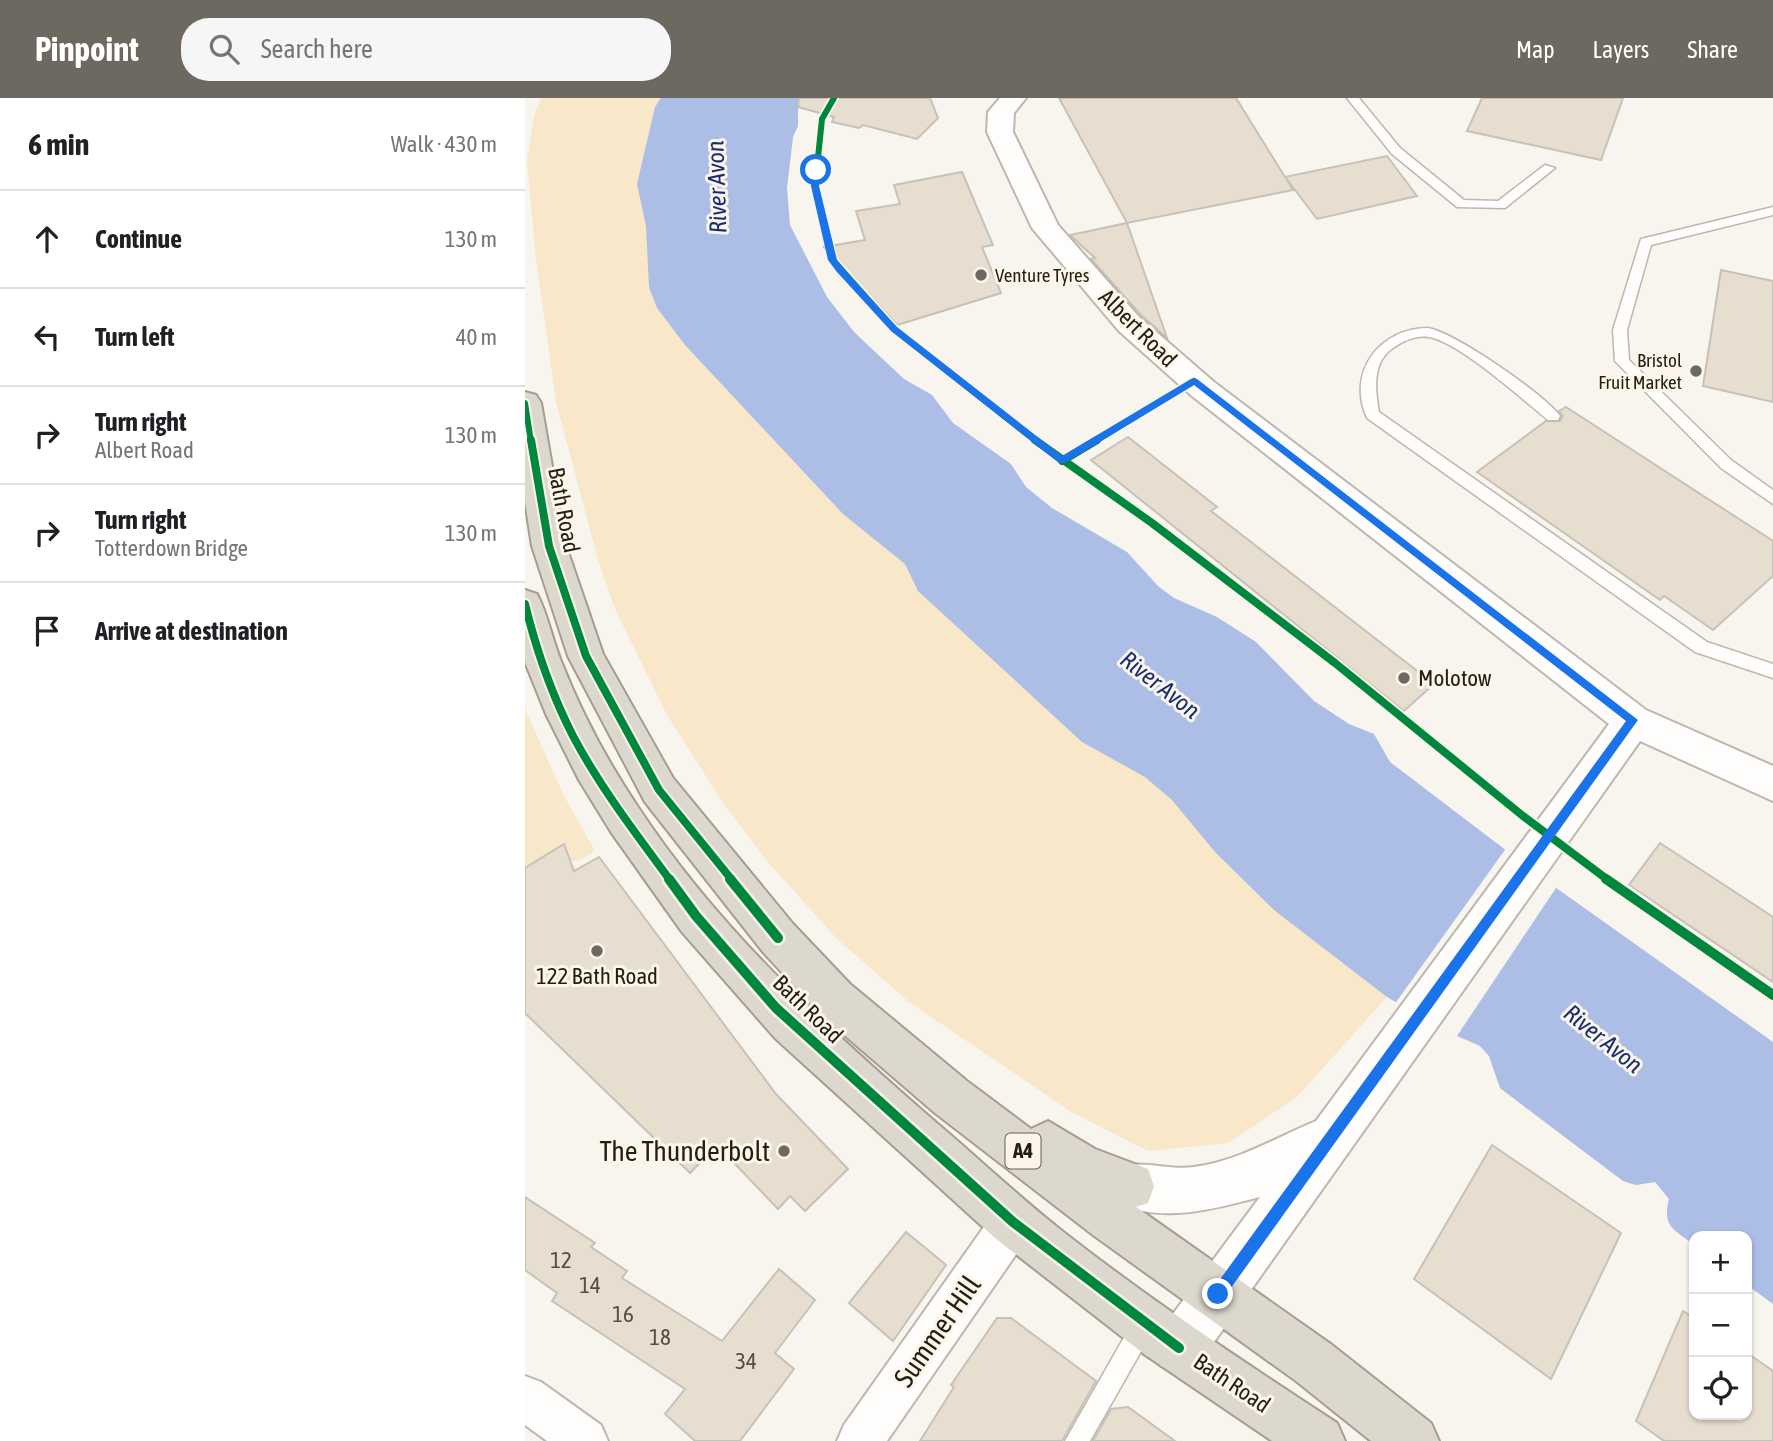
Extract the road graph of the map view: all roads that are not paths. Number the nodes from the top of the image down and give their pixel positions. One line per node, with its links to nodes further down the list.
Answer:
1 (1014, 98): 11 (street, Albert Road)
2 (1353, 98): 3 (lane)
3 (1549, 168)
4 (1773, 211): 7 (lane)
5 (525, 403): 13 (highway, Bath Road / A4)
6 (1553, 416): 10 (lane)
7 (1773, 498)
8 (525, 604): 9 (highway, Bath Road)
9 (530, 648): 16 (highway, Bath Road)
10 (1773, 671)
11 (1633, 720): 12 (street, Albert Road); 14 (street)
12 (1773, 783)
13 (835, 999): 15 (highway, Bath Road / A4); 17 (highway, Bath Road / A4)
14 (1331, 1137): 15 (street); 17 (street)
15 (1131, 1186)
16 (1013, 1222): 18 (highway, Bath Road); 21 (street, Summer Hill)
17 (1218, 1294): 18 (street); 24 (highway, Bath Road / A4)
18 (1162, 1335): 22 (lane); 23 (highway, Bath Road)
19 (525, 1398): 20 (street)
20 (585, 1441)
21 (860, 1441)
22 (1077, 1441)
23 (1319, 1441)
24 (1413, 1441)

